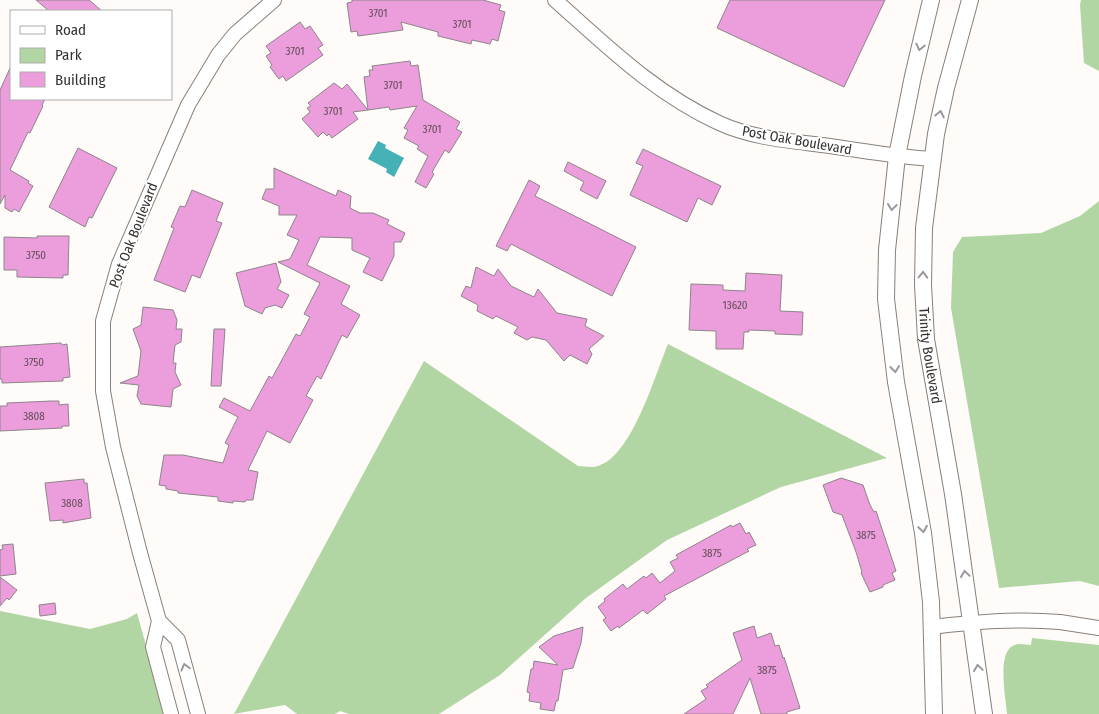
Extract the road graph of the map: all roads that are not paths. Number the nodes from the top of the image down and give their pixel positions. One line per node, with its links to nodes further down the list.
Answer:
1 (274, 0): 7 (street, Post Oak Boulevard)
2 (555, 0): 5 (street, Post Oak Boulevard)
3 (931, 0): 5 (main road, one-way to 5)
4 (970, 0): 6 (main road, Trinity Boulevard, one-way to 4)
5 (897, 156): 6 (street, Post Oak Boulevard); 9 (main road, one-way to 9)
6 (933, 160): 8 (main road, Trinity Boulevard, one-way to 6)
7 (160, 621): 11 (street); 12 (street, Post Oak Boulevard, one-way to 7)
8 (972, 622): 9 (street); 10 (street); 14 (main road, Trinity Boulevard, one-way to 8)
9 (932, 627): 13 (main road)
10 (1099, 628)
11 (171, 714)
12 (198, 714)
13 (934, 714)
14 (984, 714)

